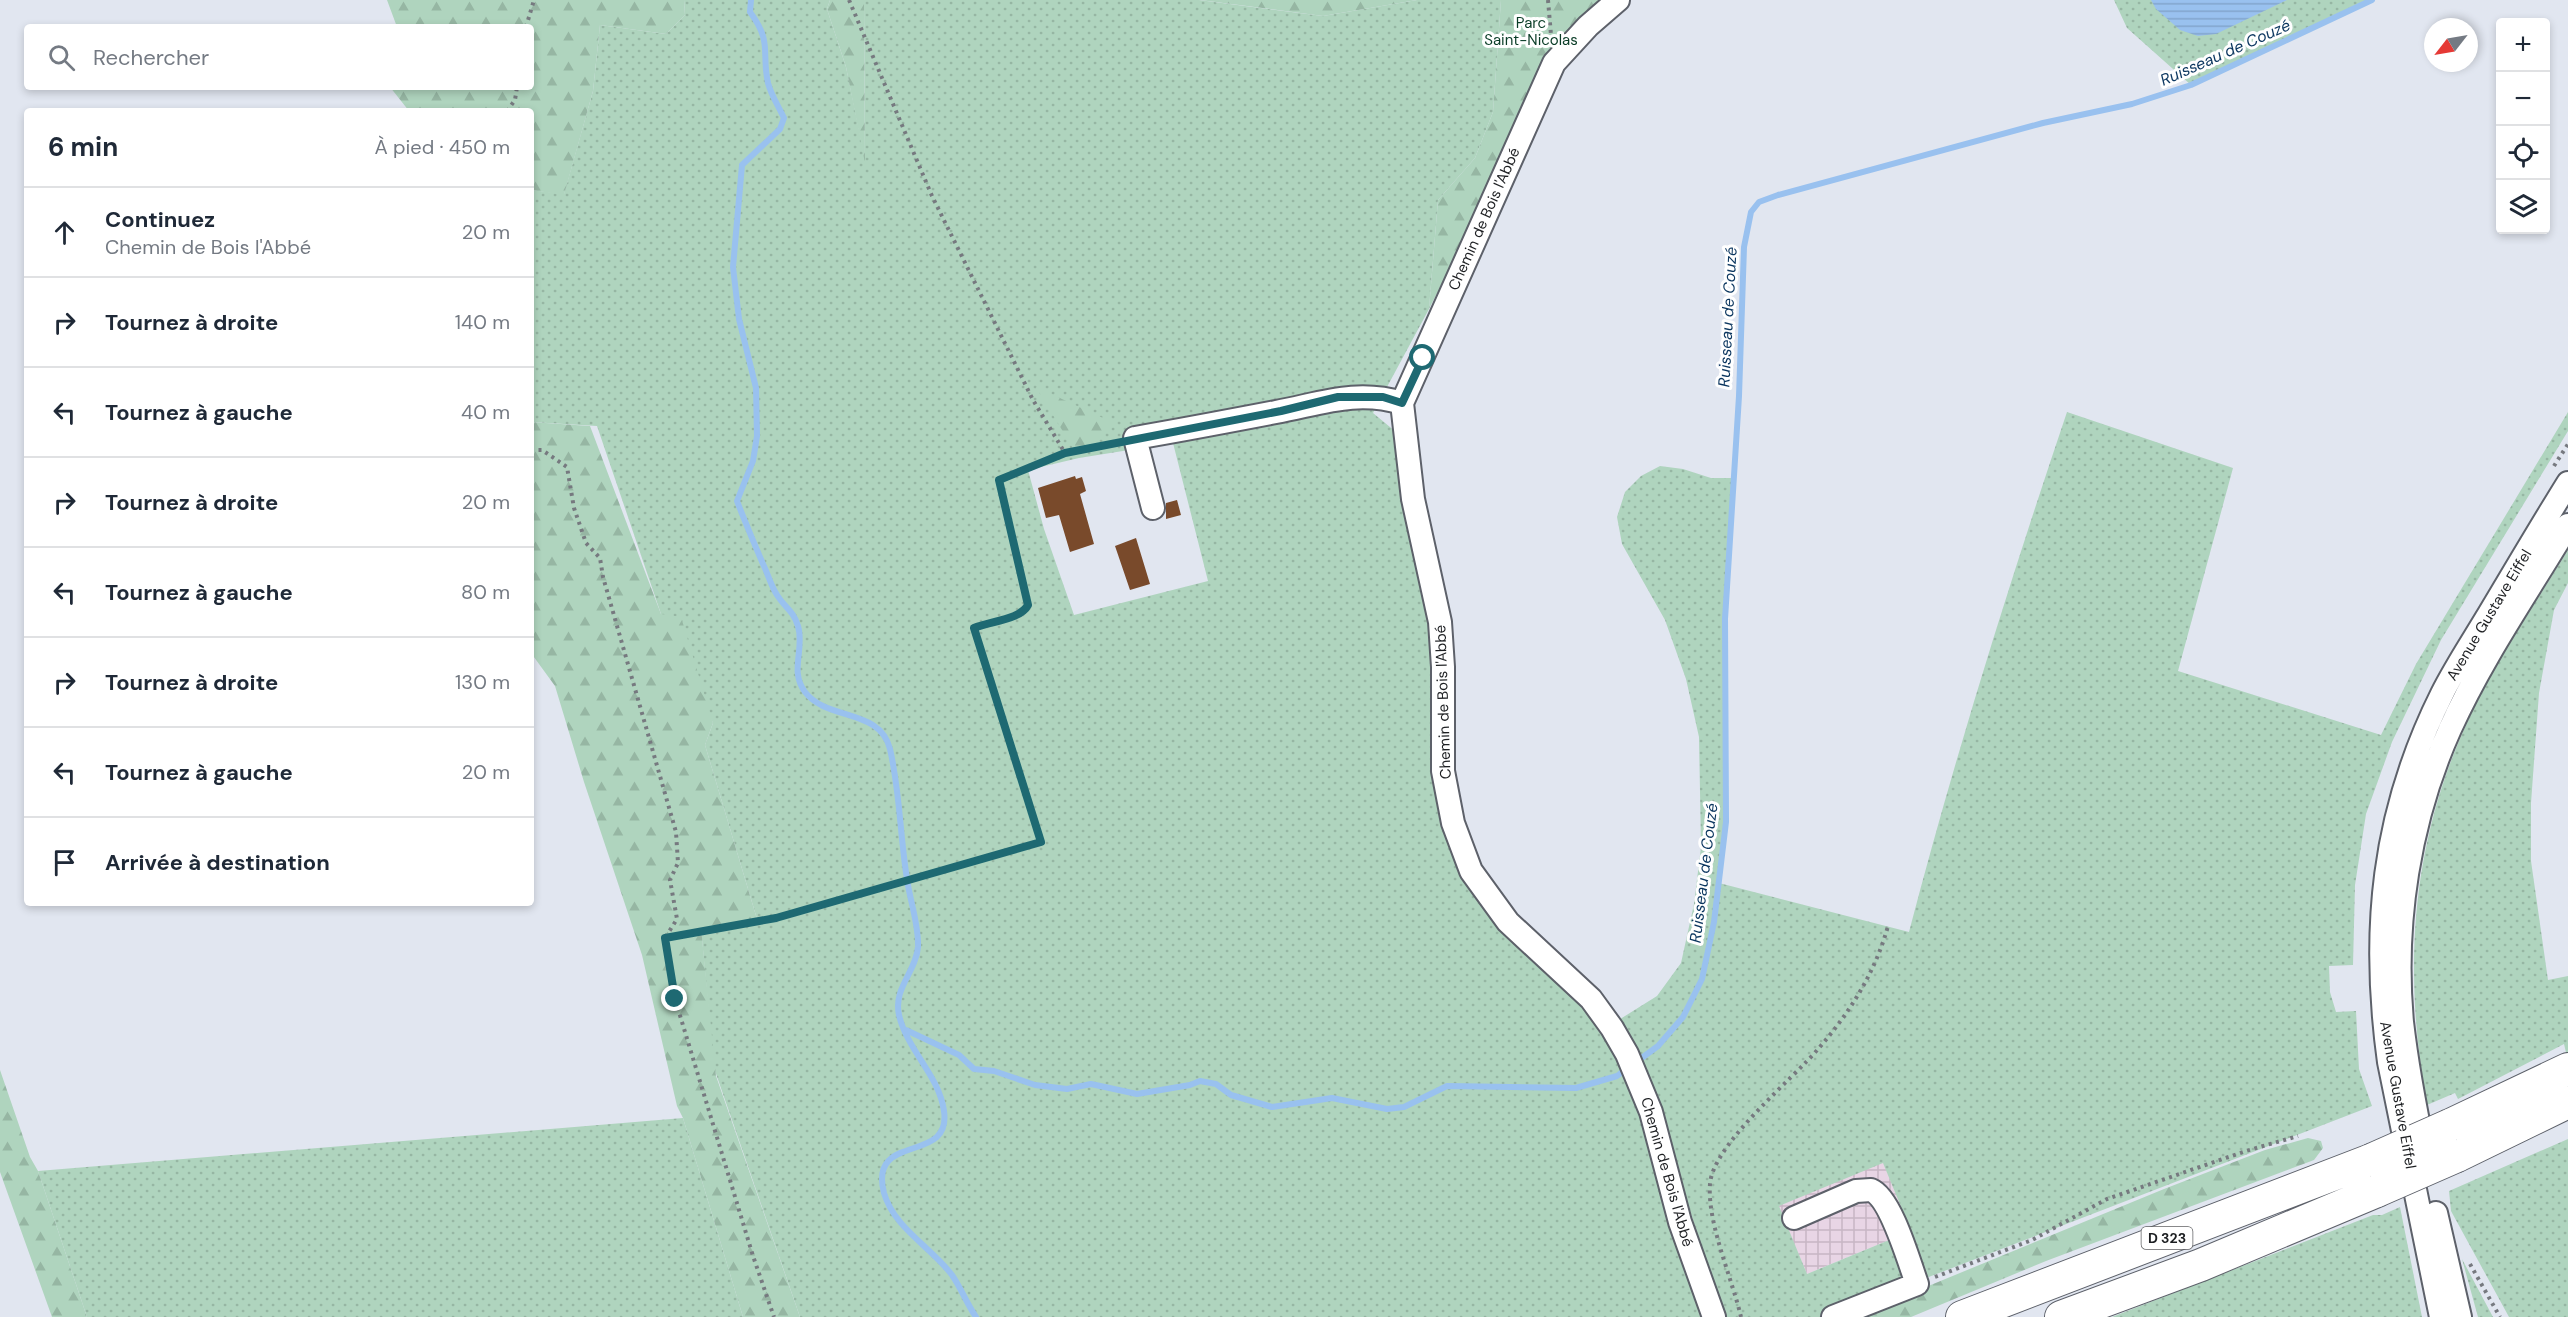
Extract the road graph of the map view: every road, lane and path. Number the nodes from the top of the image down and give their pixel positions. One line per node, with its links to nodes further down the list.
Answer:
1 (534, 0): 5 (path)
2 (849, 0): 12 (path)
3 (1548, 0): 6 (path)
4 (1618, 0): 6 (street, Chemin de Bois l'Abbé)
5 (527, 24)
6 (1554, 63): 9 (street, Chemin de Bois l'Abbé)
7 (517, 90): 8 (path)
8 (509, 108)
9 (1402, 403): 10 (street); 25 (street, Chemin de Bois l'Abbé)
10 (1135, 438): 12 (path); 14 (street)
11 (534, 450): 17 (path)
12 (1065, 453): 17 (path)
13 (2568, 483): 30 (street, Avenue Gustave Eiffel)
14 (1153, 508)
15 (2568, 525): 31 (street, Avenue Gustave Eiffel)
16 (1888, 926): 26 (path)
17 (665, 938): 24 (path)
18 (2568, 1069): 28 (highway, D 323, bridge)
19 (2568, 1102): 29 (highway, D 323, bridge)
20 (2298, 1136): 23 (path)
21 (1794, 1218): 23 (street)
22 (2466, 1257): 32 (path)
23 (1917, 1284): 27 (street)
24 (774, 1317)
25 (1714, 1317)
26 (1741, 1317)
27 (1833, 1317)
28 (1962, 1317)
29 (2061, 1317)
30 (2441, 1317)
31 (2460, 1317)
32 (2500, 1317)

